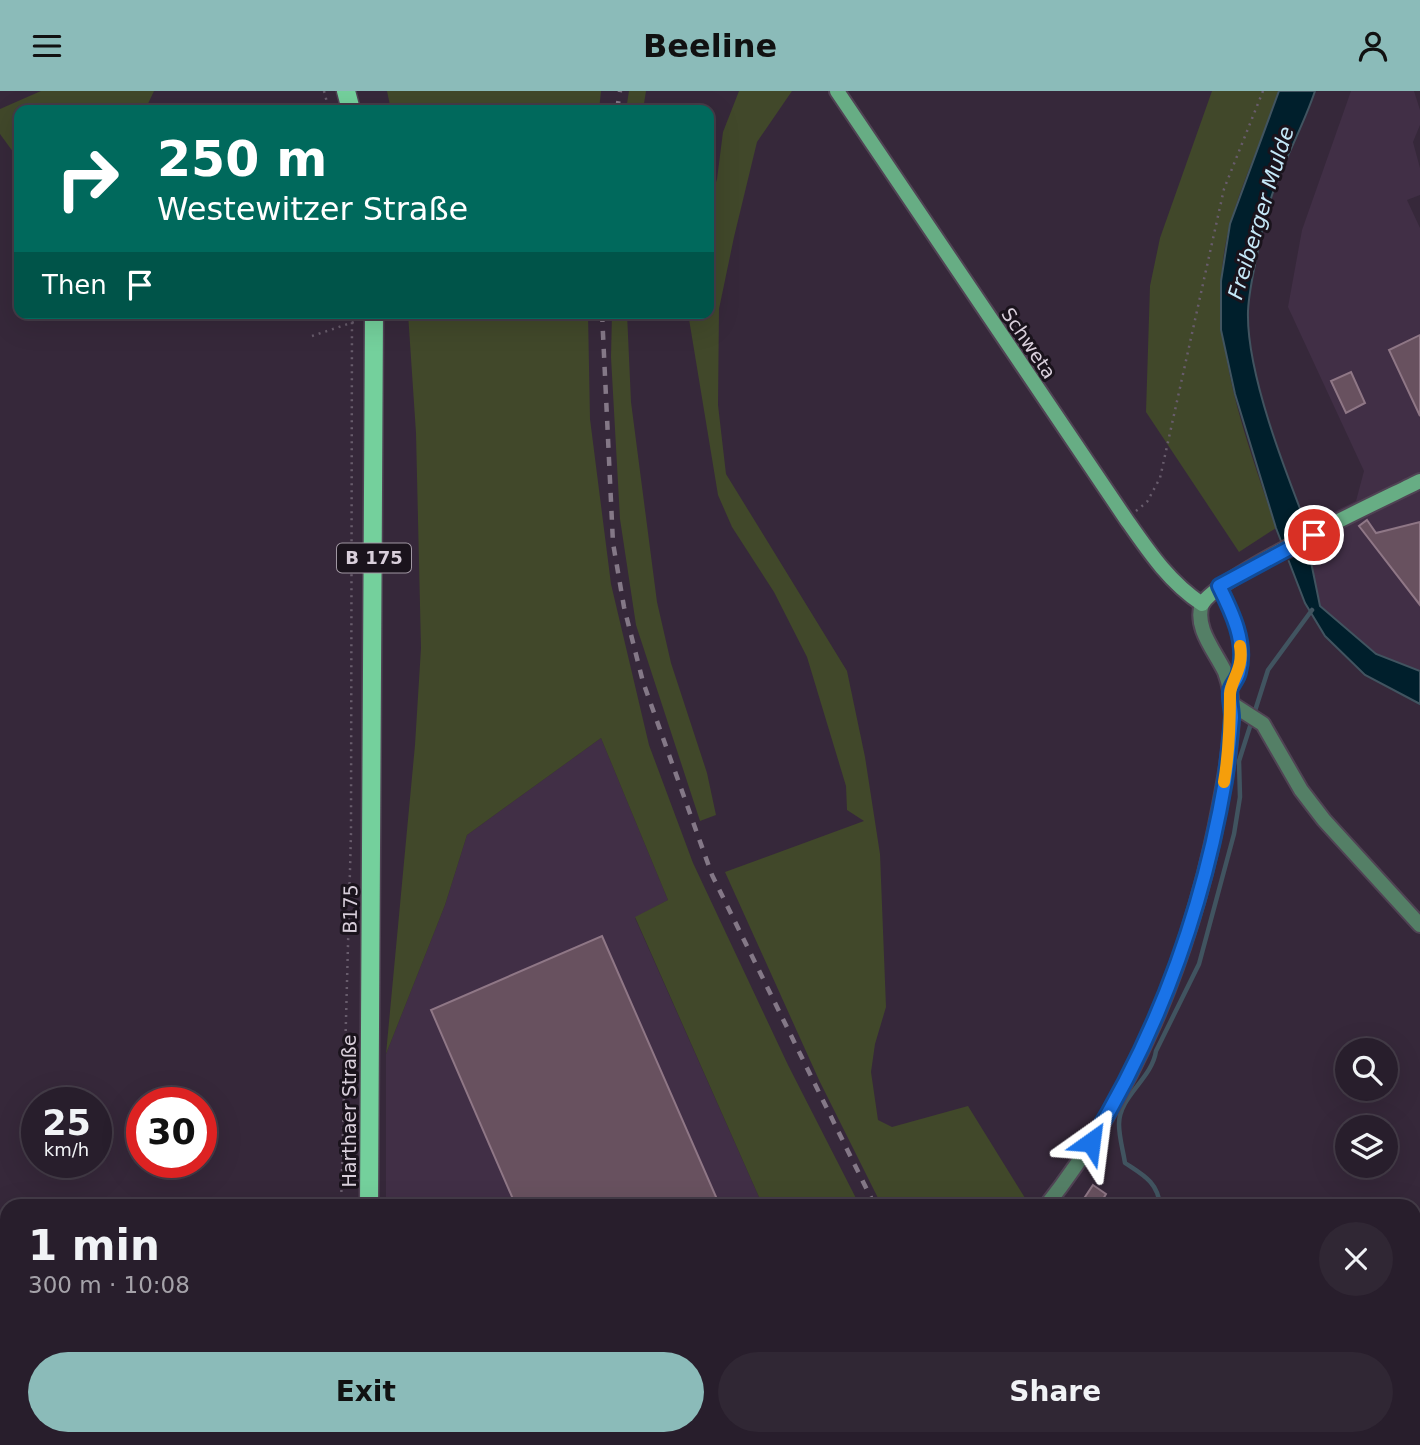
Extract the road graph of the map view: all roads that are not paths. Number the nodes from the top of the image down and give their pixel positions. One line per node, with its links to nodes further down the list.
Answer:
1 (837, 91): 5 (street, Schweta)
2 (374, 319): 8 (main road, B175 / B 175)
3 (1420, 481): 4 (street)
4 (1219, 586): 5 (street); 6 (lane)
5 (1202, 604): 6 (street)
6 (1231, 697): 7 (street); 10 (street)
7 (1420, 925)
8 (370, 1017): 9 (main road, Harthaer Straße / B 175)
9 (369, 1199)
10 (1052, 1199)

